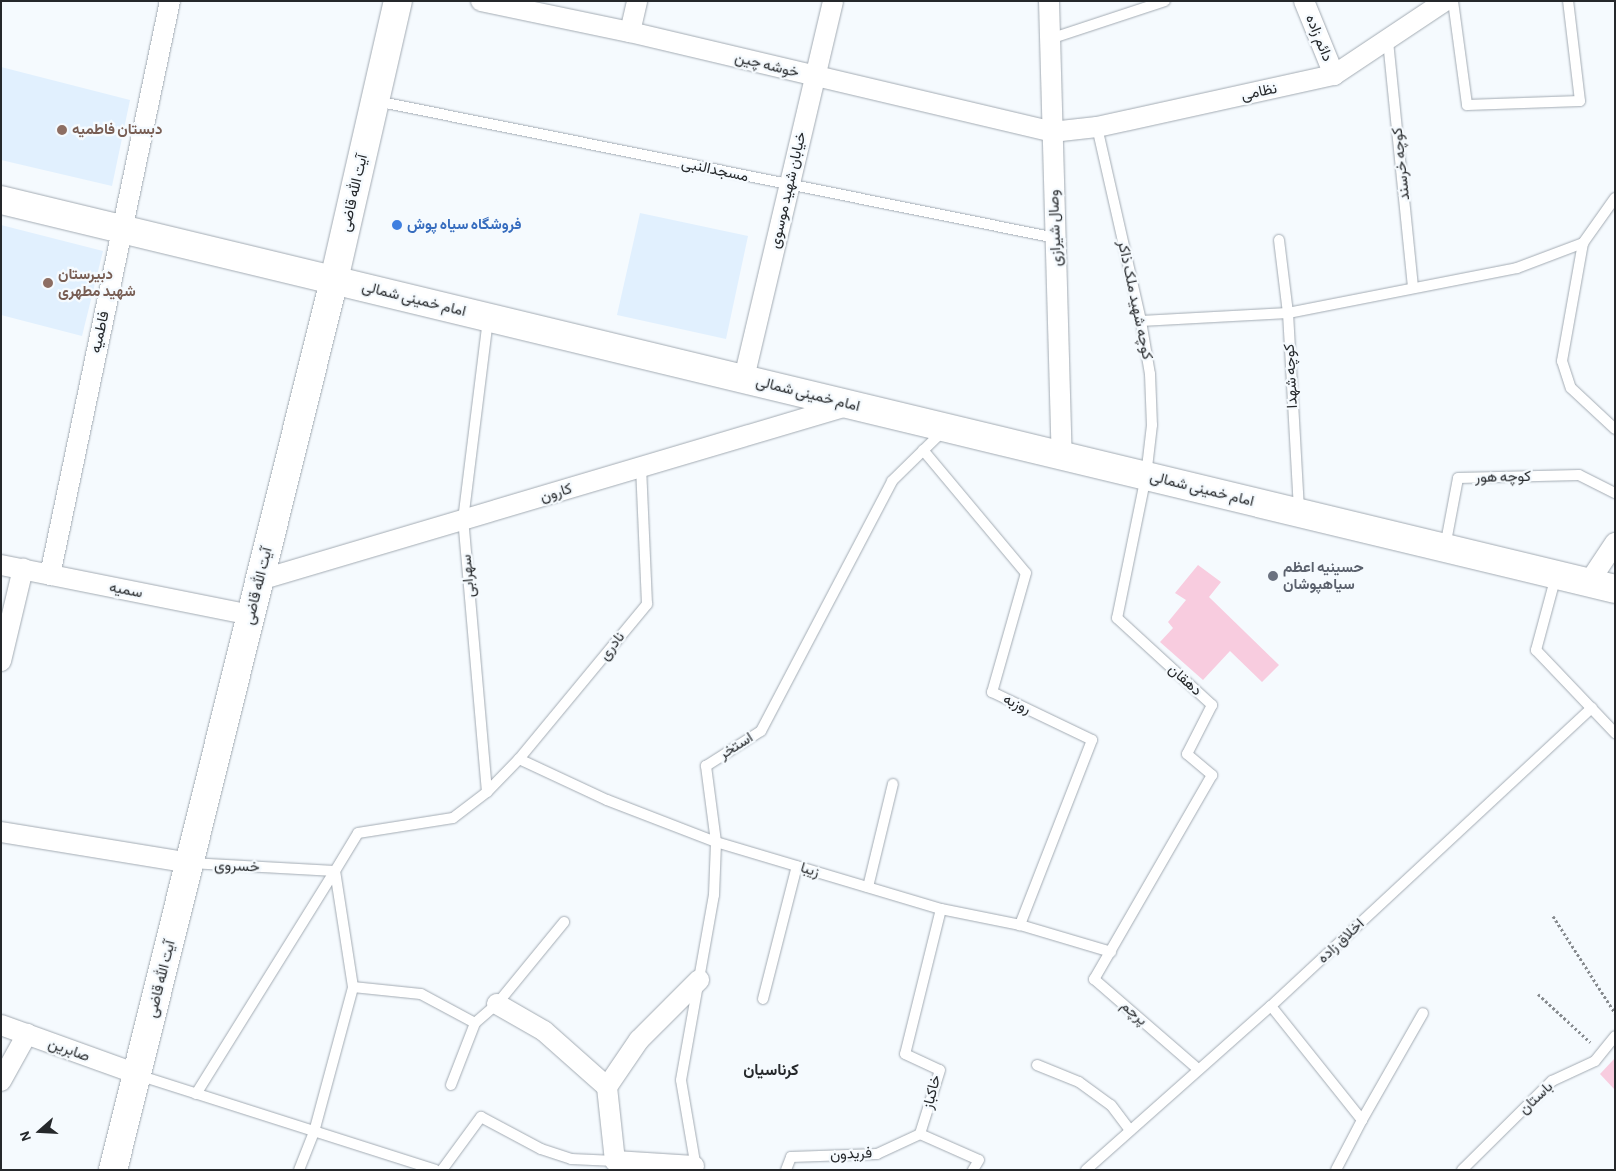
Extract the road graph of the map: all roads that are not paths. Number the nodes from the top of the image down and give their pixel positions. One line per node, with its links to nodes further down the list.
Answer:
1 (170, 1): 23 (street, فاطمیه)
2 (398, 1): 17 (main road, آیت الله قاضی)
3 (481, 1): 12 (street, خوشه چین)
4 (637, 1): 12 (street)
5 (833, 1): 16 (street, خیابان شهید موسوی)
6 (1048, 1): 13 (street, وصال شیرازی)
7 (1166, 1): 13 (lane)
8 (1304, 1): 15 (street, دائم زاده)
9 (1445, 1): 14 (street, نظامی)
10 (1453, 1): 11 (lane)
11 (1568, 1)
12 (630, 32): 16 (street, خوشه چین)
13 (1050, 39): 19 (street, وصال شیرازی)
14 (1388, 41): 15 (street, نظامی); 28 (lane, کوچه خرسند)
15 (1334, 75): 18 (street, نظامی)
16 (815, 77): 19 (street, خوشه چین); 20 (street, خیابان شهید موسوی)
17 (375, 101): 20 (lane, مسجدالنبی); 27 (main road, آیت الله قاضی)
18 (1097, 127): 19 (street, نظامی); 31 (lane, کوچه شهید ملک ذاکر)
19 (1052, 132): 24 (street, وصال شیرازی)
20 (789, 186): 24 (lane, مسجدالنبی); 32 (street, خیابان شهید موسوی)
21 (1615, 198): 26 (lane)
22 (1, 200): 23 (main road, امام خمینی شمالی)
23 (122, 228): 27 (main road, امام خمینی شمالی); 48 (street, فاطمیه)
24 (1056, 238): 37 (street, وصال شیرازی)
25 (1279, 240): 29 (lane, کوچه شهدا)
26 (1583, 242): 28 (lane); 35 (lane)
27 (334, 280): 30 (main road, امام خمینی شمالی); 49 (main road, آیت الله قاضی)
28 (1413, 288): 29 (lane)
29 (1288, 313): 31 (lane); 41 (lane, کوچه شهدا)
30 (488, 317): 32 (main road, امام خمینی شمالی); 42 (lane, سهرابی)
31 (1141, 321): 39 (lane, کوچه شهید ملک ذاکر)
32 (744, 378): 33 (main road, امام خمینی شمالی)
33 (852, 405): 34 (main road, امام خمینی شمالی); 38 (street, کارون)
34 (946, 427): 36 (lane, استخر); 37 (main road, امام خمینی شمالی)
35 (1615, 429)
36 (923, 450): 59 (lane, استخر); 66 (lane, روزبه)
37 (1062, 455): 39 (main road, امام خمینی شمالی)
38 (641, 467): 42 (street, کارون); 55 (lane, نادری)
39 (1146, 476): 41 (main road, امام خمینی شمالی); 67 (lane, دهقان)
40 (1615, 493): 44 (lane, کوچه هور)
41 (1299, 512): 44 (main road, امام خمینی شمالی)
42 (463, 520): 49 (street, کارون); 57 (lane, سهرابی)
43 (1615, 543): 50 (street)
44 (1445, 548): 47 (main road, امام خمینی شمالی)
45 (1, 565): 46 (street, سمیه)
46 (23, 570): 48 (street, سمیه); 52 (street)
47 (1556, 574): 50 (main road, امام خمینی شمالی); 53 (lane)
48 (50, 575): 51 (street, سمیه)
49 (260, 580): 51 (main road, آیت الله قاضی)
50 (1602, 586)
51 (251, 615): 60 (main road, آیت الله قاضی)
52 (1, 661)
53 (1592, 708): 54 (lane); 72 (lane, اخلاق زاده)
54 (1615, 733)
55 (519, 759): 57 (lane, نادری); 59 (lane, زیبا)
56 (893, 784): 63 (lane)
57 (488, 792): 62 (lane)
58 (1, 832): 60 (street, خسروی)
59 (716, 842): 61 (lane, زیبا); 68 (lane, استخر)
60 (190, 863): 62 (lane, خسروی); 80 (main road, آیت الله قاضی)
61 (797, 866): 63 (lane, زیبا); 70 (lane)
62 (335, 871): 69 (lane); 84 (lane)
63 (868, 887): 64 (lane, زیبا)
64 (941, 910): 66 (lane, زیبا); 88 (lane, خاکباز)
65 (564, 922): 71 (lane)
66 (1020, 925): 67 (lane, زیبا)
67 (1112, 952): 79 (lane, پرچم)
68 (699, 980): 83 (street); 90 (lane, استخر)
69 (354, 987): 74 (lane); 87 (lane)
70 (763, 999)
71 (497, 1004): 74 (lane); 83 (street)
72 (1272, 1006): 79 (lane, اخلاق زاده); 85 (lane)
73 (1423, 1013): 85 (lane)
74 (475, 1022): 82 (lane)
75 (1, 1025): 76 (street, صابرین)
76 (27, 1034): 80 (street, صابرین); 81 (street)
77 (1615, 1036): 99 (lane, باستان)
78 (1037, 1065): 86 (lane)
79 (1198, 1068): 86 (lane, اخلاق زاده)
80 (138, 1074): 84 (lane); 91 (main road, آیت الله قاضی)
81 (1, 1081)
82 (450, 1085)
83 (607, 1087): 89 (street)
84 (196, 1094): 87 (lane)
85 (1362, 1120): 98 (lane)
86 (1130, 1130): 97 (lane, اخلاق زاده)
87 (314, 1132): 92 (lane); 93 (lane)
88 (920, 1134): 95 (lane, فریدون); 96 (lane)
89 (615, 1161): 90 (street); 94 (lane)
90 (696, 1168)
91 (113, 1170)
92 (299, 1170)
93 (435, 1170)
94 (442, 1170)
95 (786, 1170)
96 (973, 1170)
97 (1086, 1170)
98 (1336, 1170)
99 (1462, 1170)

